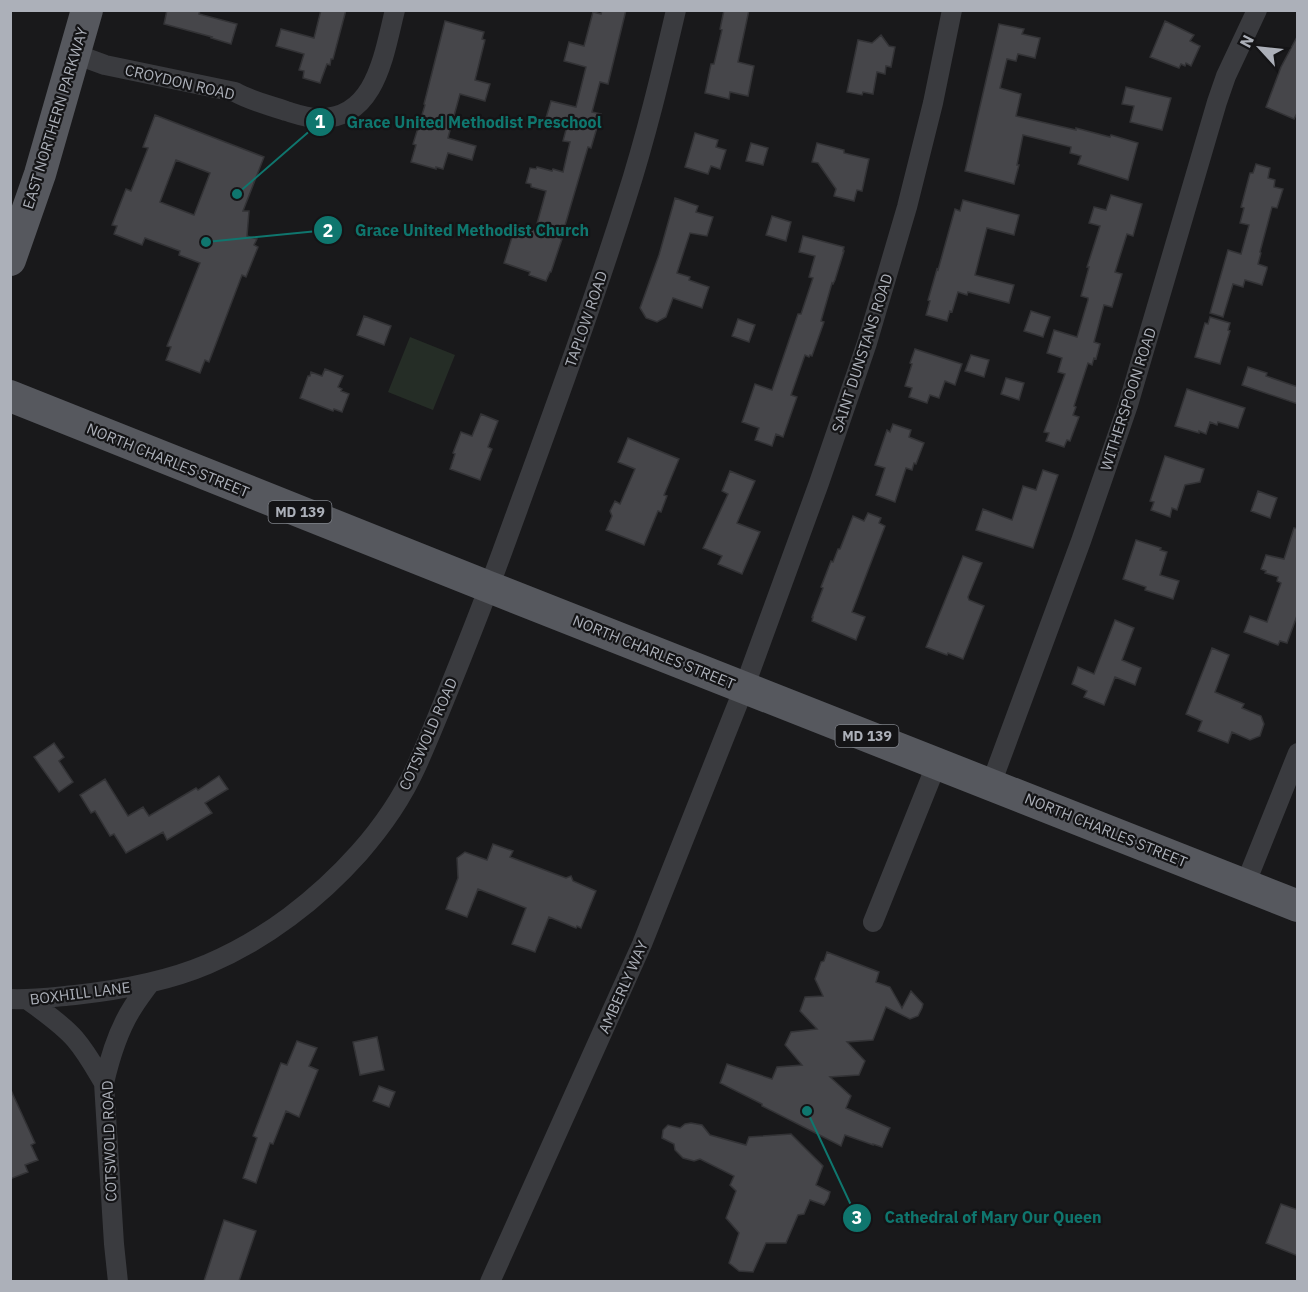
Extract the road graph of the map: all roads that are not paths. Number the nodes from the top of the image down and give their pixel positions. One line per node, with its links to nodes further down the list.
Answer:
1 (87, 10): 6 (main road, EAST NORTHERN PARKWAY)
2 (395, 10): 6 (street, CROYDON ROAD)
3 (676, 10): 9 (street, TAPLOW ROAD)
4 (952, 10): 10 (street, SAINT DUNSTANS ROAD)
5 (1257, 10): 13 (street, WITHERSPOON ROAD)
6 (75, 54): 7 (main road, EAST NORTHERN PARKWAY)
7 (10, 260)
8 (10, 396): 9 (main road, NORTH CHARLES STREET / MD 139)
9 (489, 587): 10 (main road, NORTH CHARLES STREET / MD 139); 17 (street, COTSWOLD ROAD)
10 (744, 688): 12 (main road, NORTH CHARLES STREET / MD 139); 21 (street, AMBERLY WAY)
11 (1298, 753): 14 (street)
12 (937, 763): 13 (main road, NORTH CHARLES STREET / MD 139); 16 (street)
13 (991, 784): 14 (main road, NORTH CHARLES STREET)
14 (1245, 885): 15 (main road, NORTH CHARLES STREET)
15 (1298, 906)
16 (873, 922)
17 (150, 983): 18 (street, BOXHILL LANE); 19 (street, COTSWOLD ROAD)
18 (19, 999): 19 (street)
19 (104, 1083): 20 (street, COTSWOLD ROAD)
20 (118, 1281)
21 (490, 1281)

